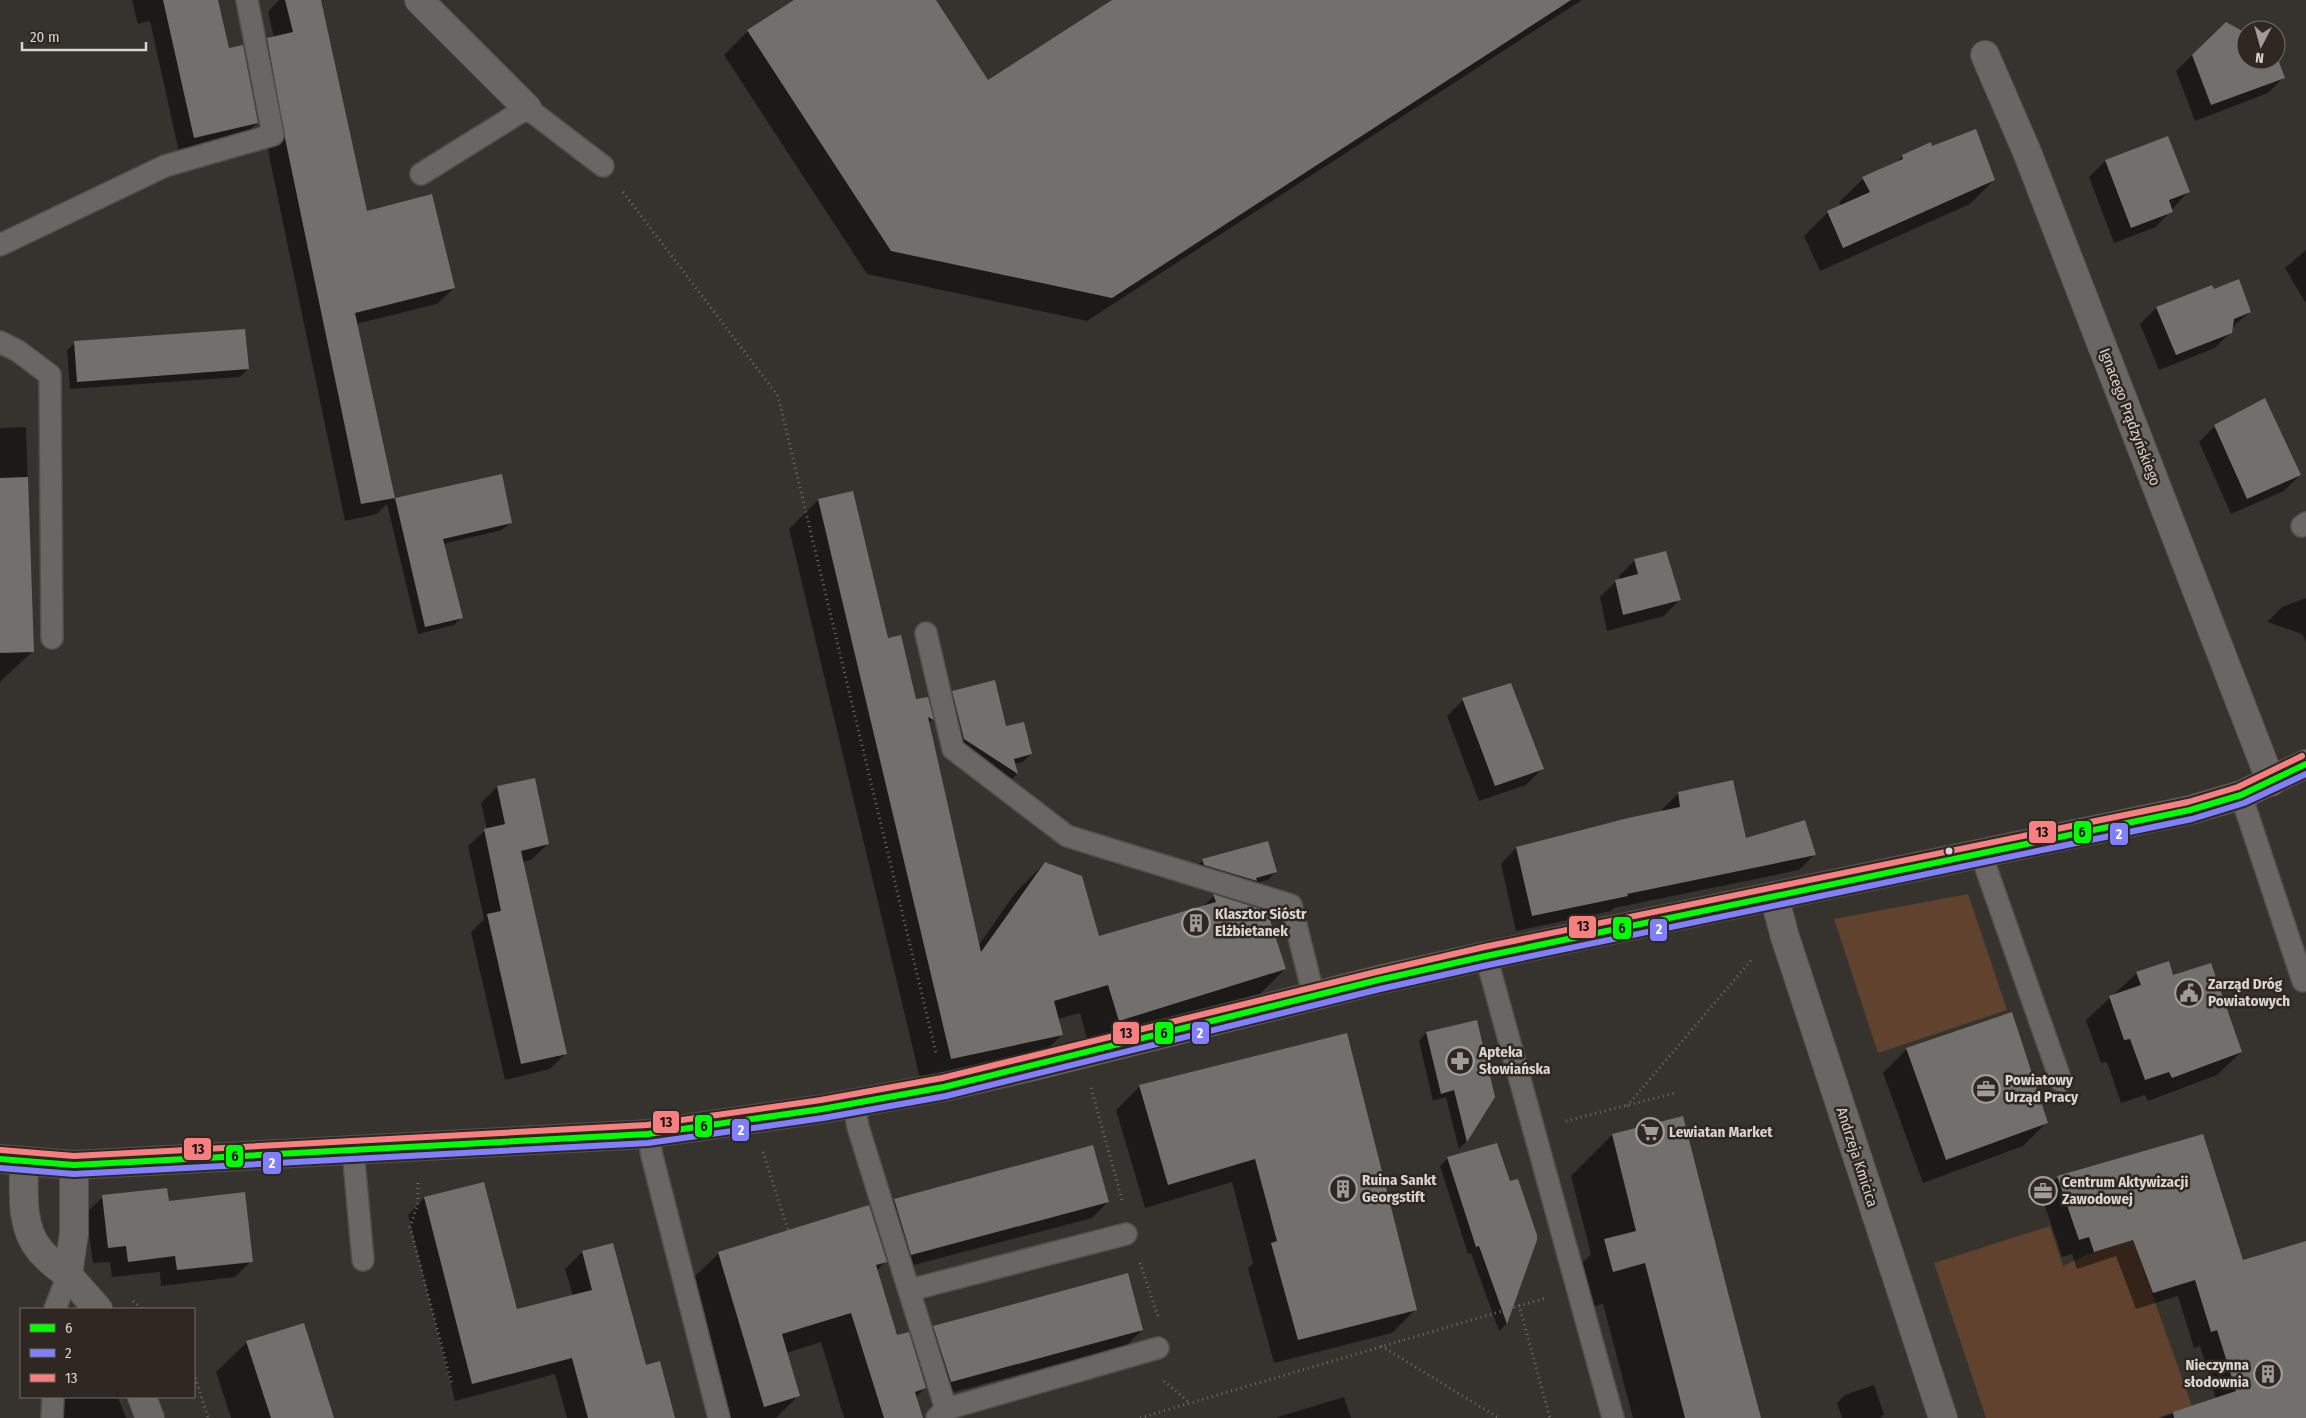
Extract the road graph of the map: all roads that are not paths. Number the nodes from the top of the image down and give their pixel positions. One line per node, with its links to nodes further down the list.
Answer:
1 (247, 0): 7 (lane)
2 (419, 0): 4 (street)
3 (1985, 55): 12 (street, Ignacego Prądzyńskiego)
4 (527, 108): 5 (lane); 6 (lane)
5 (603, 166)
6 (421, 174)
7 (0, 245)
8 (0, 342): 10 (lane)
9 (926, 633): 18 (lane)
10 (52, 638)
11 (2306, 764): 12 (street)
12 (2271, 782): 13 (street)
13 (2241, 795): 14 (street); 17 (lane)
14 (1981, 854): 15 (street); 19 (lane)
15 (1774, 896): 16 (street); 39 (street, Andrzeja Kmicica)
16 (1486, 956): 18 (street); 38 (lane)
17 (2303, 981)
18 (1314, 996): 20 (street)
19 (2061, 1081)
20 (854, 1104): 21 (street); 28 (lane)
21 (648, 1134): 22 (street); 37 (lane)
22 (353, 1150): 24 (street); 26 (lane)
23 (12, 1161): 24 (street); 27 (street)
24 (74, 1165): 27 (street)
25 (1126, 1234): 28 (lane)
26 (363, 1260)
27 (68, 1275): 29 (lane); 30 (street)
28 (910, 1290): 34 (lane)
29 (55, 1308)
30 (97, 1308)
31 (1158, 1348): 34 (lane)
32 (53, 1398): 35 (lane)
33 (142, 1398): 36 (street)
34 (941, 1413)
35 (52, 1418)
36 (150, 1418)
37 (719, 1418)
38 (1613, 1418)
39 (1943, 1418)

